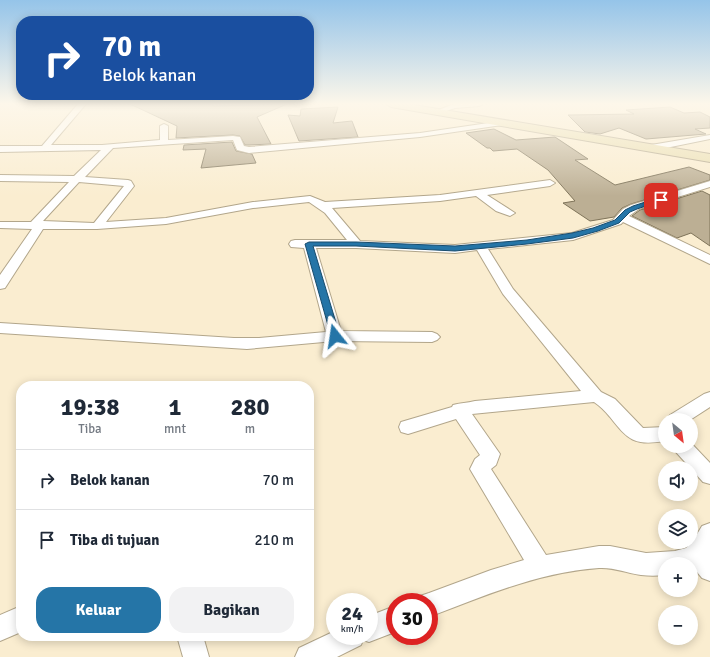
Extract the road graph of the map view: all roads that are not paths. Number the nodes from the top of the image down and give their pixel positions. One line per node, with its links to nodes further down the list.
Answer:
1 (56, 135): 8 (street)
2 (164, 135): 6 (street)
3 (422, 135): 6 (street)
4 (571, 135): 9 (street)
5 (710, 137): 9 (street)
6 (164, 142): 7 (street)
7 (105, 146): 8 (street); 13 (street)
8 (45, 147): 10 (street)
9 (651, 148): 11 (street)
10 (0, 149)
11 (710, 158)
12 (0, 178): 13 (street)
13 (78, 179): 20 (street); 22 (street)
14 (550, 183): 16 (street)
15 (710, 184): 19 (street)
16 (477, 192): 17 (street); 18 (street)
17 (324, 205): 22 (street); 25 (street)
18 (510, 213)
19 (623, 217): 26 (street); 27 (street)
20 (38, 224): 21 (street); 22 (street); 28 (street)
21 (0, 225)
22 (97, 226)
23 (294, 244): 24 (street)
24 (309, 244): 25 (street); 30 (street)
25 (356, 244): 26 (street)
26 (480, 246): 32 (street)
27 (710, 260)
28 (0, 285)
29 (0, 328): 30 (street)
30 (335, 336): 31 (street)
31 (432, 337)
32 (596, 396): 34 (street); 37 (street)
33 (710, 398): 35 (street)
34 (459, 410): 36 (street); 42 (street)
35 (687, 413)
36 (408, 427)
37 (658, 435)
38 (689, 453): 39 (street)
39 (710, 476)
40 (710, 533): 41 (street)
41 (703, 562): 42 (street)
42 (542, 567): 43 (street)
43 (438, 601)
44 (16, 621): 45 (street)
45 (0, 628)
46 (191, 641): 48 (street)
47 (333, 645): 49 (street)
48 (196, 657)
49 (308, 657)

